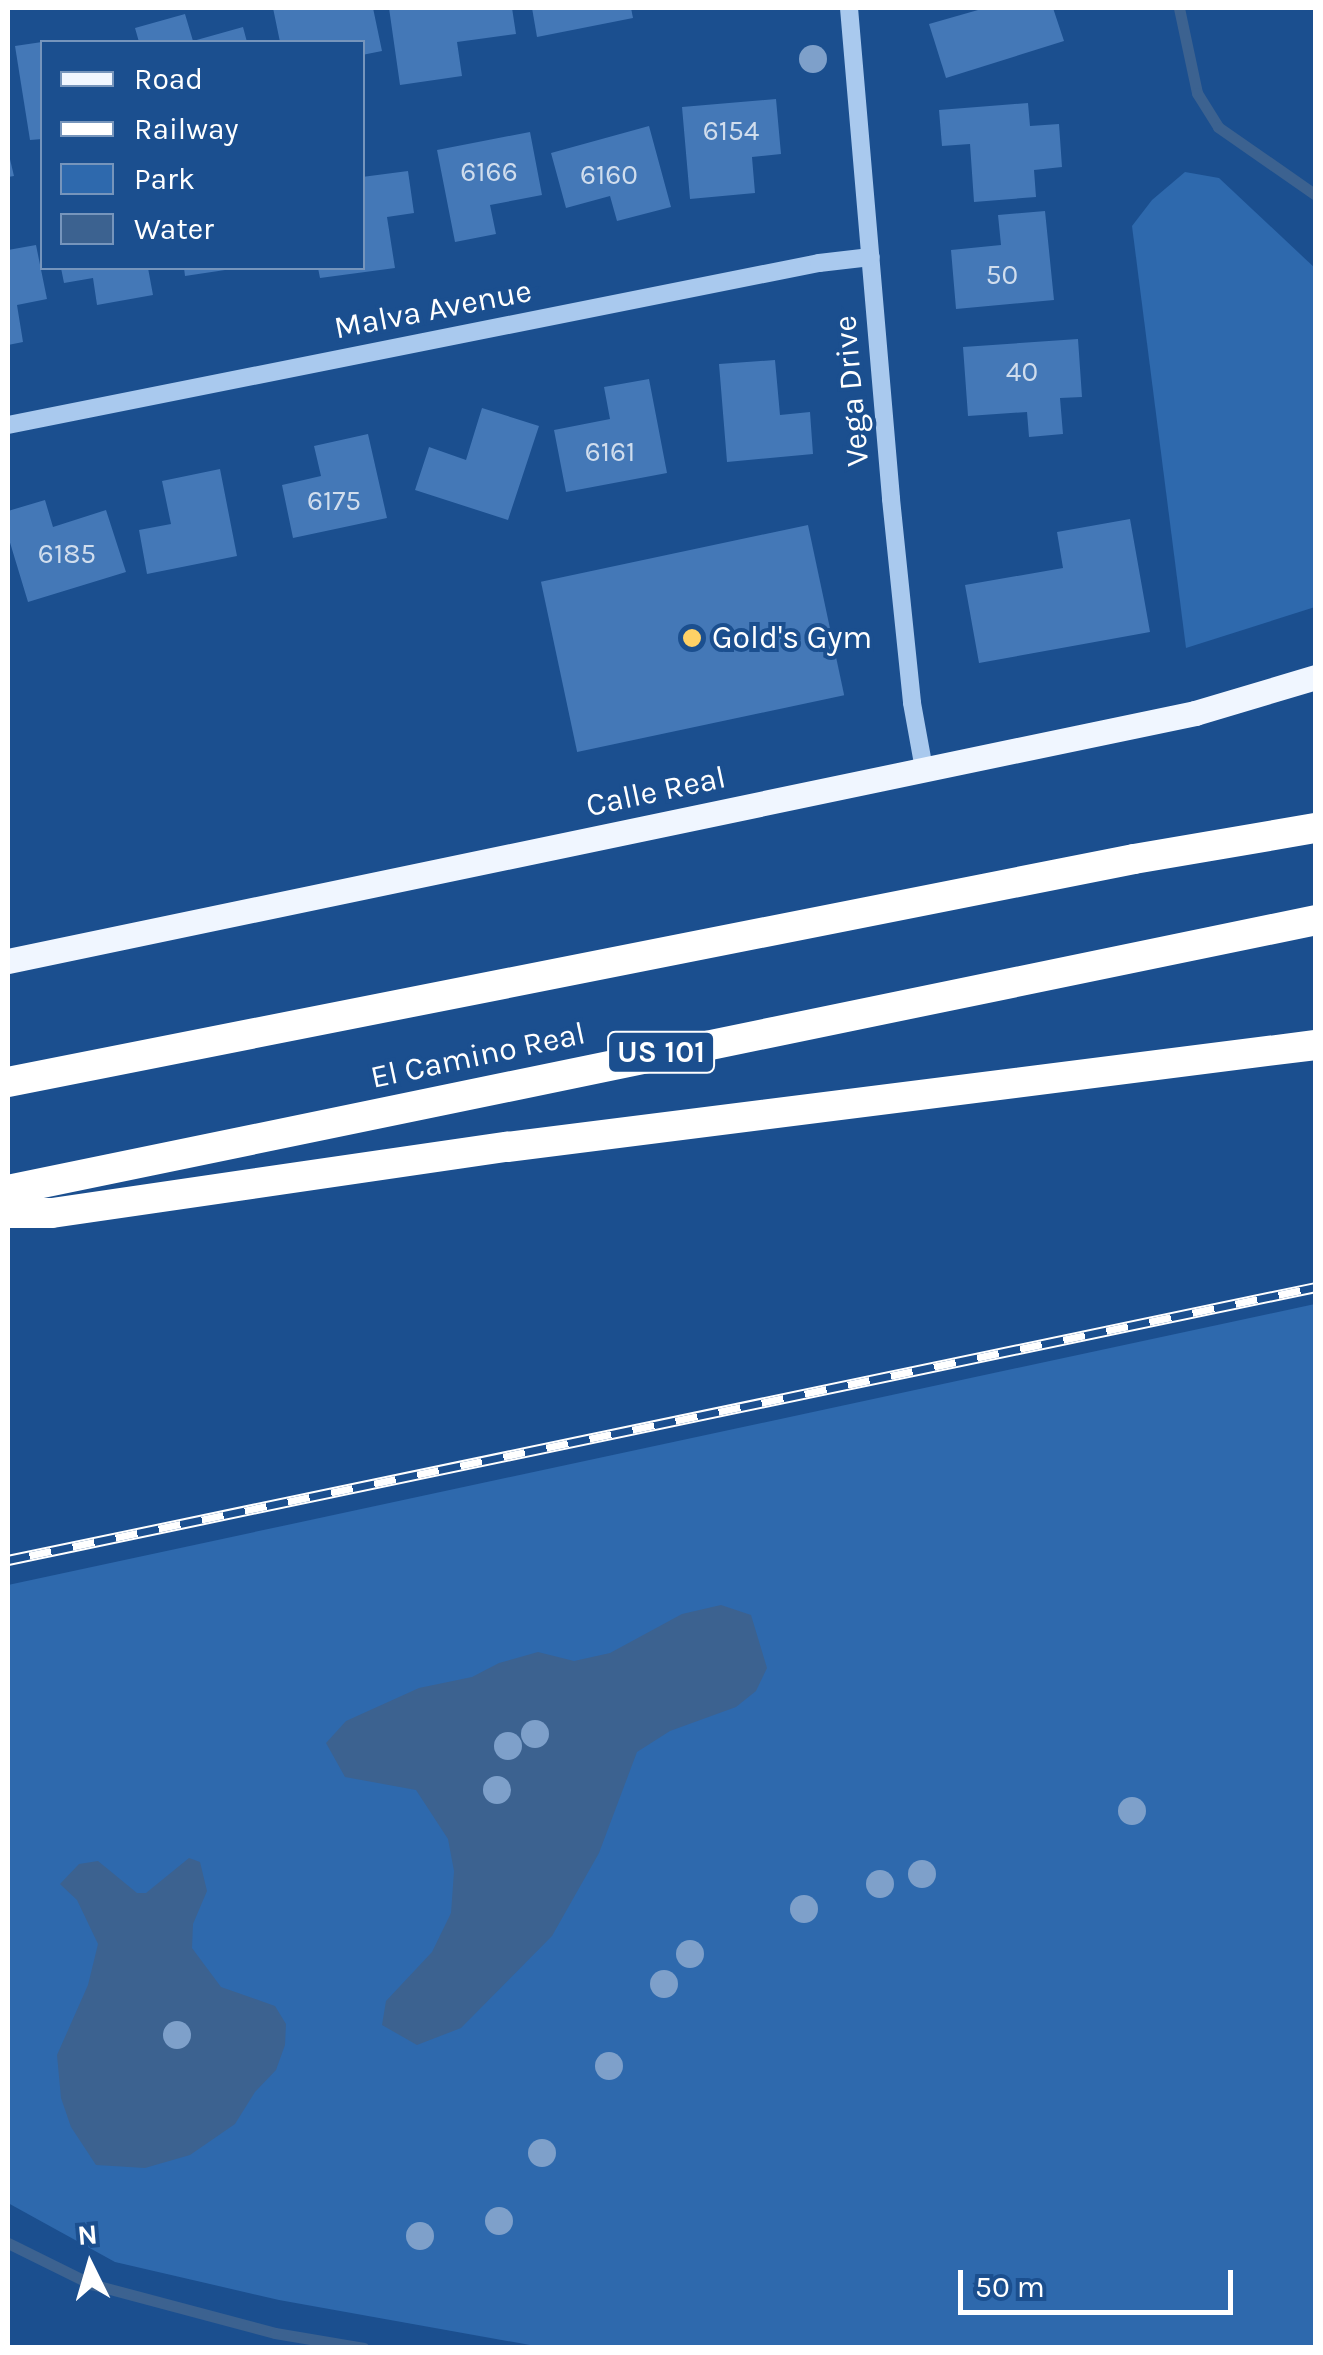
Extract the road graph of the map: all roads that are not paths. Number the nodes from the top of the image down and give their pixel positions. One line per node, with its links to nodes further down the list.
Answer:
1 (849, 8): 2 (street, Vega Drive)
2 (871, 257): 3 (street, Malva Avenue); 5 (street, Vega Drive)
3 (8, 426)
4 (1316, 677): 5 (main road, Calle Real)
5 (924, 769): 8 (main road, Calle Real)
6 (1316, 828): 10 (highway, El Camino Real)
7 (1316, 920): 11 (highway, El Camino Real / US 101)
8 (8, 961)
9 (1316, 1045): 12 (highway)
10 (8, 1082)
11 (8, 1190)
12 (8, 1212)

